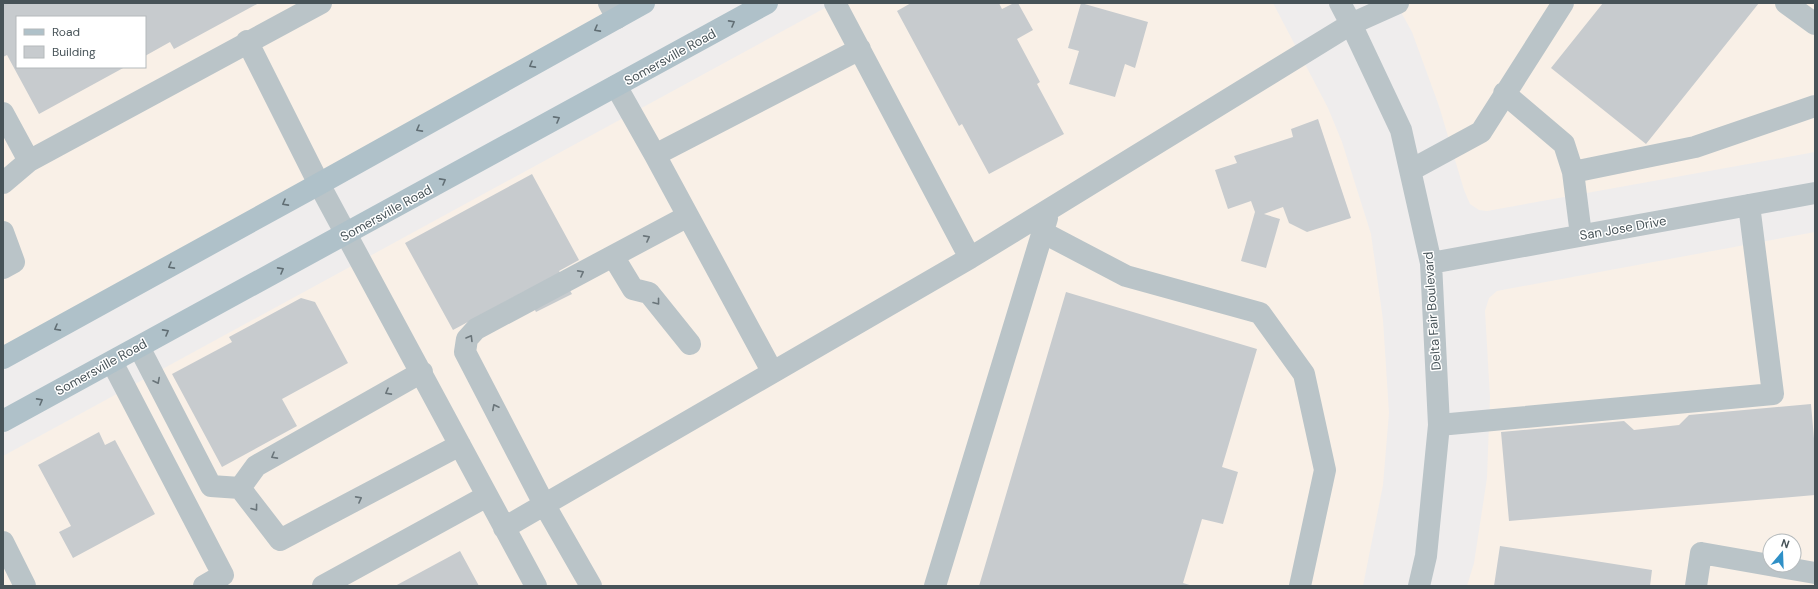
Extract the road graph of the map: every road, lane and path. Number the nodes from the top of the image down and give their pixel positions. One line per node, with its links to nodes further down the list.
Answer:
1 (321, 3): 12 (street)
2 (644, 3): 9 (main road)
3 (768, 3): 14 (main road, Somersville Road, one-way to 3)
4 (835, 3): 13 (street)
5 (1340, 3): 10 (street, Delta Fair Boulevard)
6 (1398, 3): 10 (street)
7 (1786, 3): 11 (street)
8 (1555, 6): 15 (street)
9 (613, 10): 23 (main road, one-way to 23)
10 (1351, 24): 20 (street, Delta Fair Boulevard); 26 (street)
11 (1815, 24)
12 (248, 42): 19 (street); 23 (street)
13 (860, 49): 18 (street); 33 (street)
14 (616, 86): 18 (street); 30 (main road, Somersville Road, one-way to 14)
15 (1504, 93): 20 (street); 21 (street)
16 (1815, 106): 21 (street)
17 (3, 113): 19 (street)
18 (655, 155): 27 (street)
19 (29, 161): 22 (street)
20 (1411, 170): 34 (street, Delta Fair Boulevard)
21 (1573, 172): 31 (street)
22 (3, 183)
23 (319, 184): 30 (street); 38 (main road, one-way to 38)
24 (1815, 193): 25 (street, San Jose Drive)
25 (1749, 205): 31 (street, San Jose Drive); 43 (street)
26 (1050, 210): 29 (street); 33 (street)
27 (688, 216): 32 (street, one-way to 27); 40 (street)
28 (3, 232): 35 (street)
29 (1044, 233): 56 (street); 57 (street)
30 (347, 234): 37 (main road, Somersville Road, one-way to 30); 41 (street)
31 (1581, 235): 34 (street, San Jose Drive)
32 (613, 256): 36 (street, one-way to 36); 47 (street, one-way to 32)
33 (970, 258): 40 (street)
34 (1431, 263): 43 (street, Delta Fair Boulevard)
35 (3, 268)
36 (690, 344)
37 (138, 347): 39 (main road, Somersville Road); 45 (street, one-way to 45)
38 (3, 358)
39 (112, 362): 42 (main road, Somersville Road, one-way to 39); 52 (street)
40 (772, 371): 47 (street)
41 (422, 372): 44 (street); 45 (street, one-way to 45)
42 (3, 421)
43 (1439, 425): 58 (street, Delta Fair Boulevard)
44 (460, 445): 45 (street, one-way to 44); 46 (street)
45 (240, 488)
46 (488, 496): 48 (street); 53 (street)
47 (544, 504): 48 (street); 55 (street)
48 (504, 528): 54 (street)
49 (3, 542): 51 (street)
50 (1815, 573): 59 (street)
51 (25, 586)
52 (204, 586)
53 (322, 586)
54 (536, 586)
55 (591, 586)
56 (935, 586)
57 (1300, 586)
58 (1419, 586)
59 (1696, 586)

